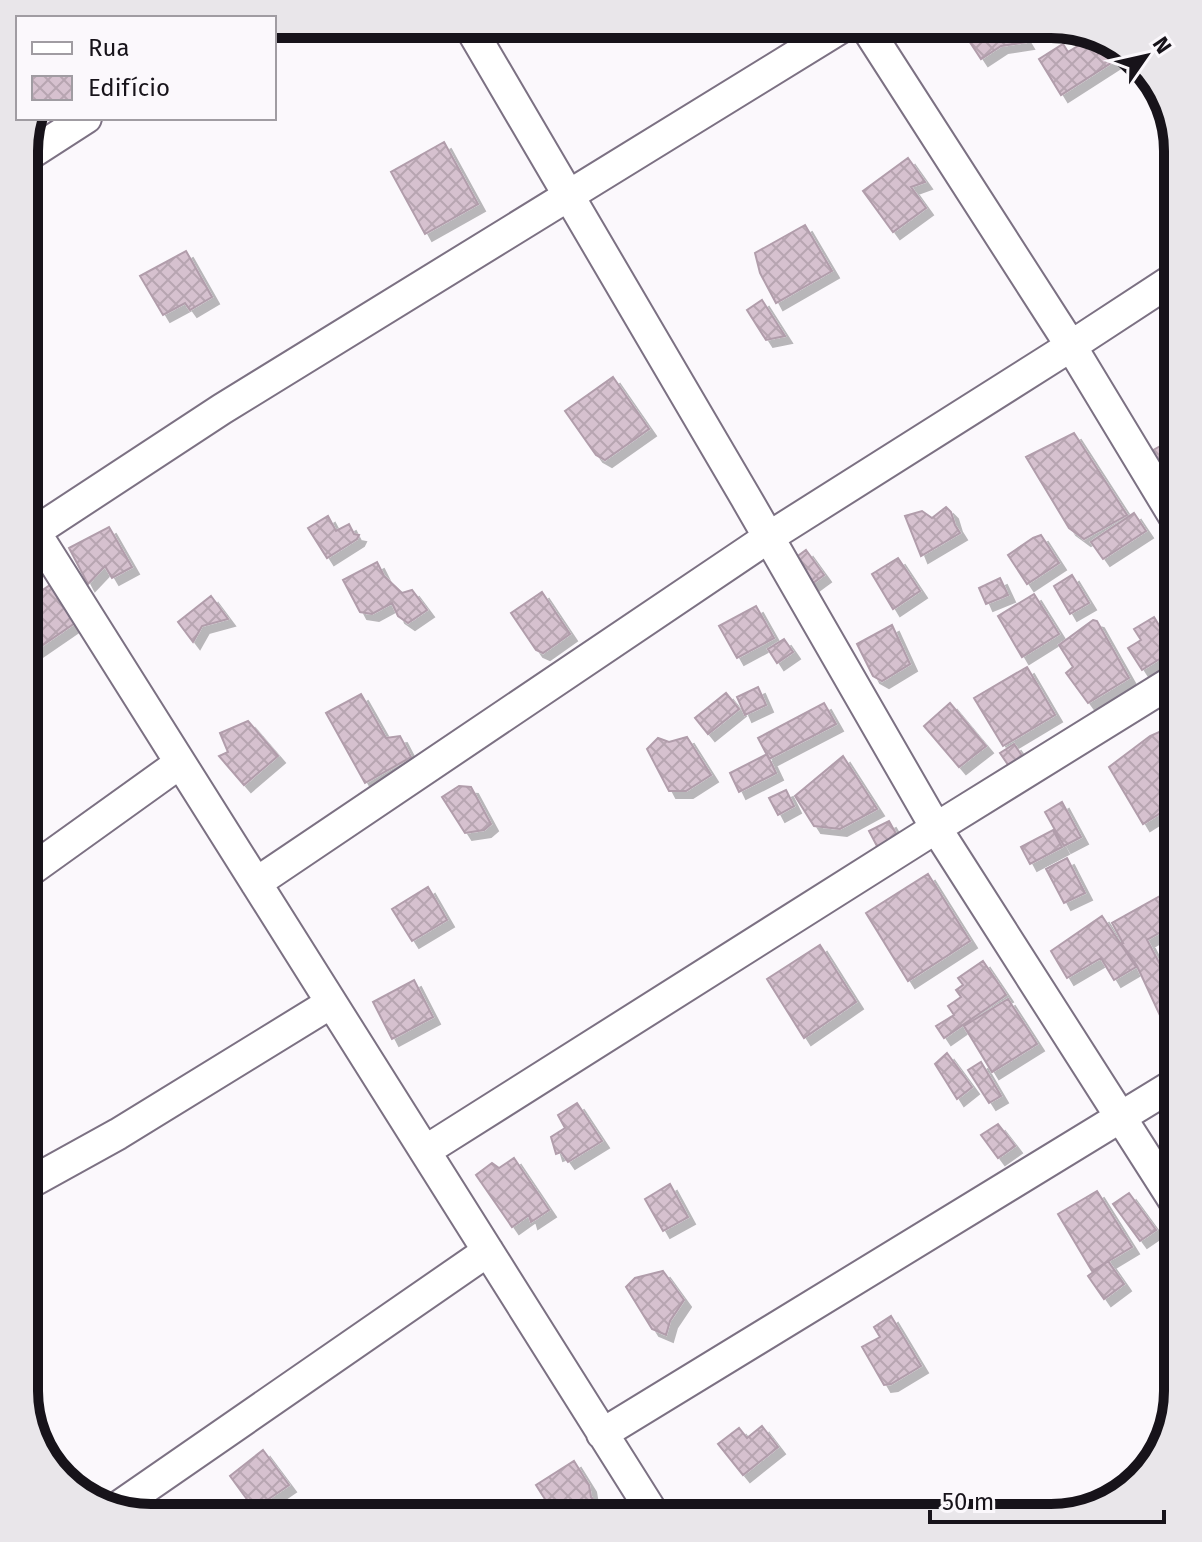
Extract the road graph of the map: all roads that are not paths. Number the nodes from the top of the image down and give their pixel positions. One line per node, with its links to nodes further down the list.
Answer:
1 (476, 38): 6 (street)
2 (825, 38): 6 (street)
3 (873, 38): 8 (street)
4 (83, 120): 5 (street)
5 (38, 149)
6 (569, 197): 10 (street); 11 (street)
7 (1164, 285): 8 (street)
8 (1071, 346): 9 (street); 11 (street)
9 (1164, 500)
10 (38, 530)
11 (769, 537): 15 (street); 17 (street)
12 (38, 550): 14 (street)
13 (1164, 687): 15 (street)
14 (180, 763): 16 (street); 17 (street)
15 (936, 828): 20 (street); 21 (street)
16 (38, 865)
17 (256, 883): 18 (street)
18 (331, 1003): 21 (street); 22 (street)
19 (1164, 1091): 20 (street)
20 (1121, 1117): 23 (street); 25 (street)
21 (425, 1151): 24 (street)
22 (38, 1178)
23 (1164, 1185)
24 (488, 1251): 25 (street); 26 (street)
25 (602, 1434): 27 (street)
26 (126, 1501)
27 (645, 1504)

